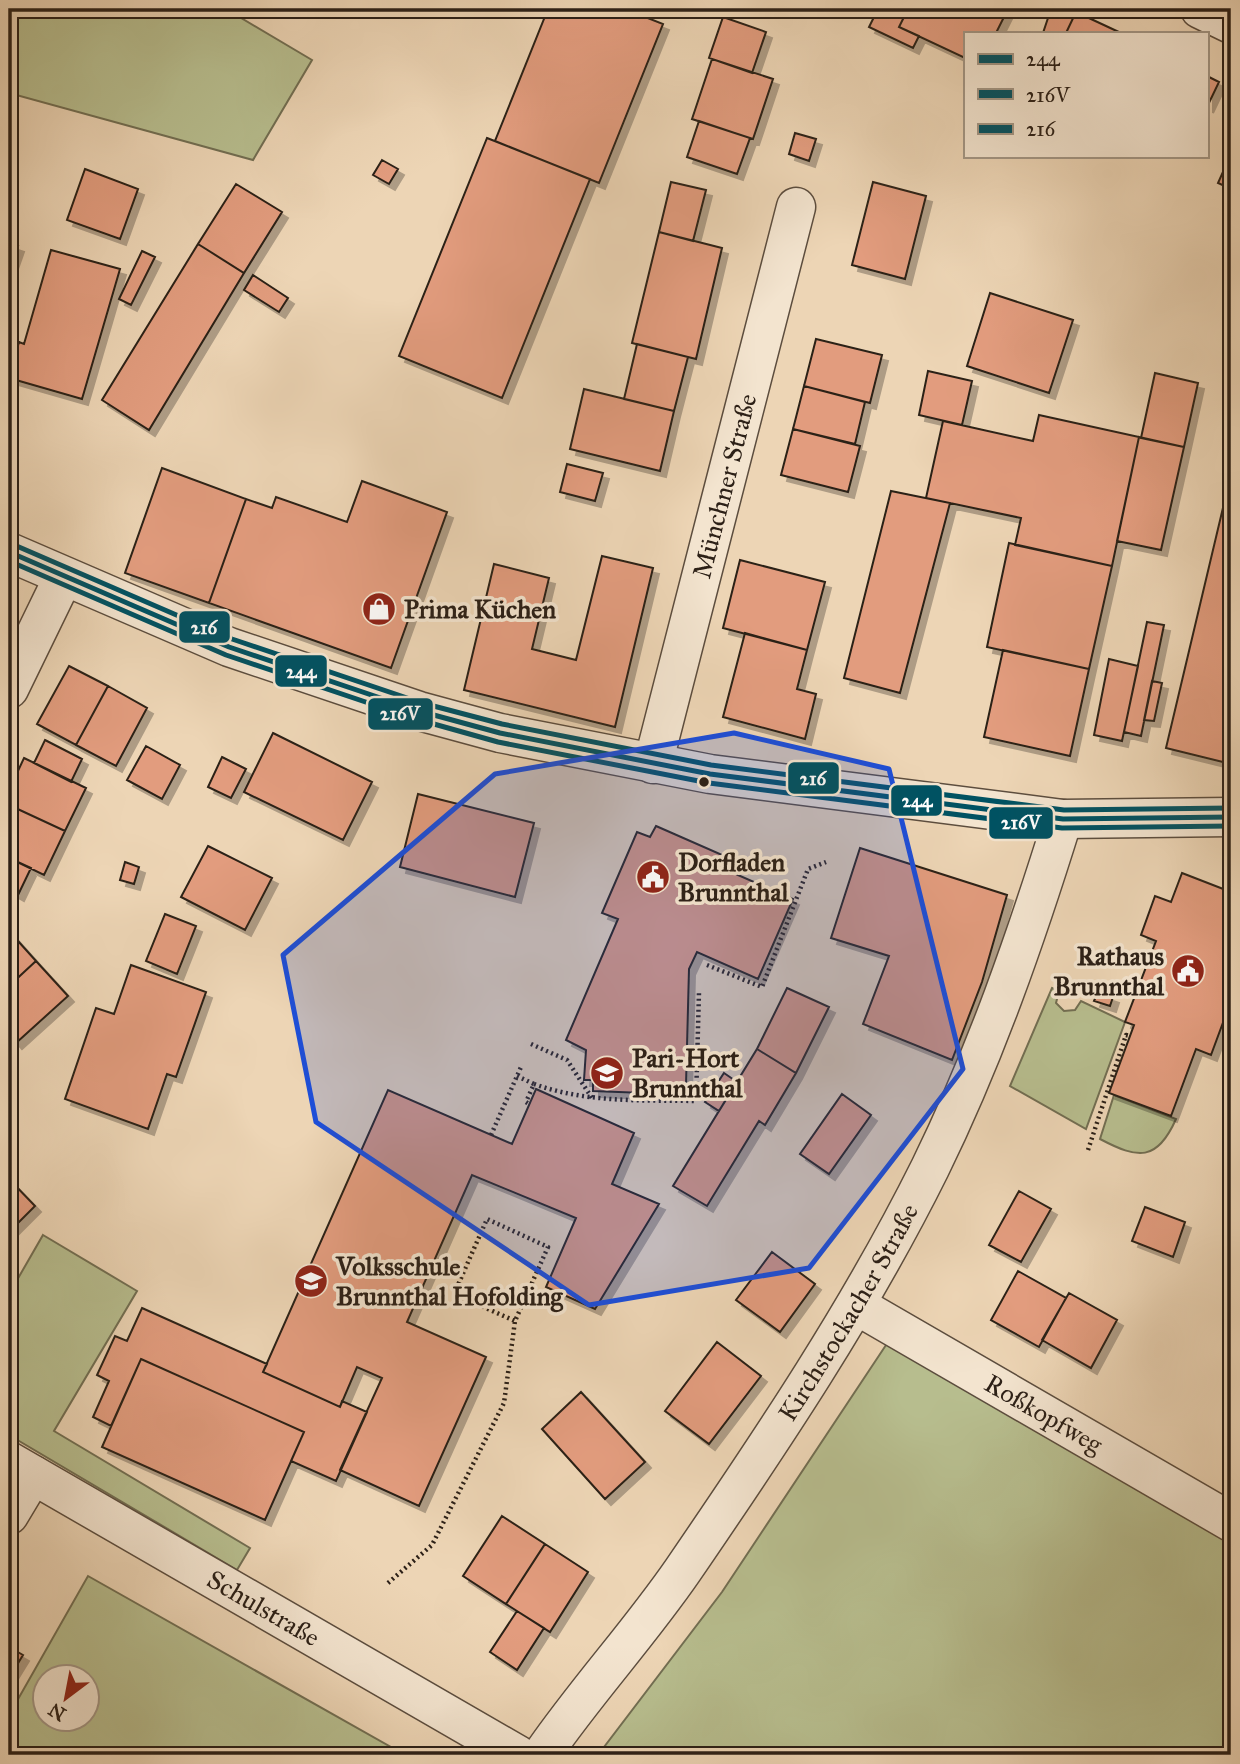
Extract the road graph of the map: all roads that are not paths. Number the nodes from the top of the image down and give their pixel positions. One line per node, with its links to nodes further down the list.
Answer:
1 (1200, 9): 2 (street)
2 (1231, 24)
3 (796, 207): 7 (street, Münchner Straße)
4 (9, 552): 5 (street)
5 (63, 578): 6 (street); 7 (street)
6 (9, 689)
7 (653, 764): 9 (street)
8 (1231, 817): 9 (street)
9 (1063, 819): 10 (street, Kirchstockacher Straße)
10 (856, 1305): 13 (street, Roßkopfweg); 15 (street, Kirchstockacher Straße)
11 (21, 1468): 12 (street); 14 (street, Schulstraße)
12 (9, 1515)
13 (1231, 1522)
14 (518, 1755)
15 (542, 1755)

